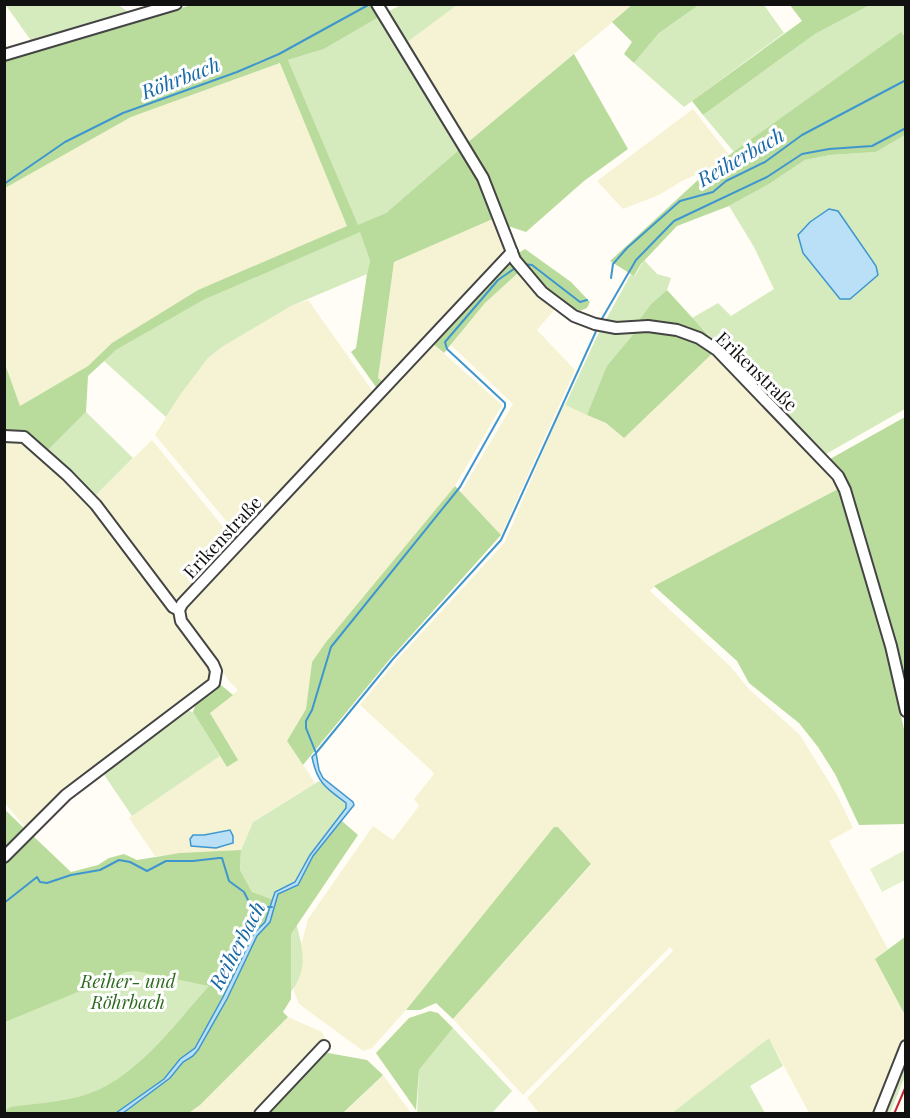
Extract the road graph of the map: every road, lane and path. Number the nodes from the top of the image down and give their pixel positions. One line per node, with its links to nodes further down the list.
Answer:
1 (176, 4): 3 (street)
2 (377, 4): 4 (street, Erikenstraße)
3 (4, 55)
4 (513, 256): 6 (street, Erikenstraße); 7 (street, Erikenstraße)
5 (4, 436): 6 (street)
6 (179, 610): 8 (street)
7 (906, 711)
8 (4, 856)
9 (324, 1046): 11 (street)
10 (906, 1046): 12 (street)
11 (260, 1113)
12 (879, 1113)

